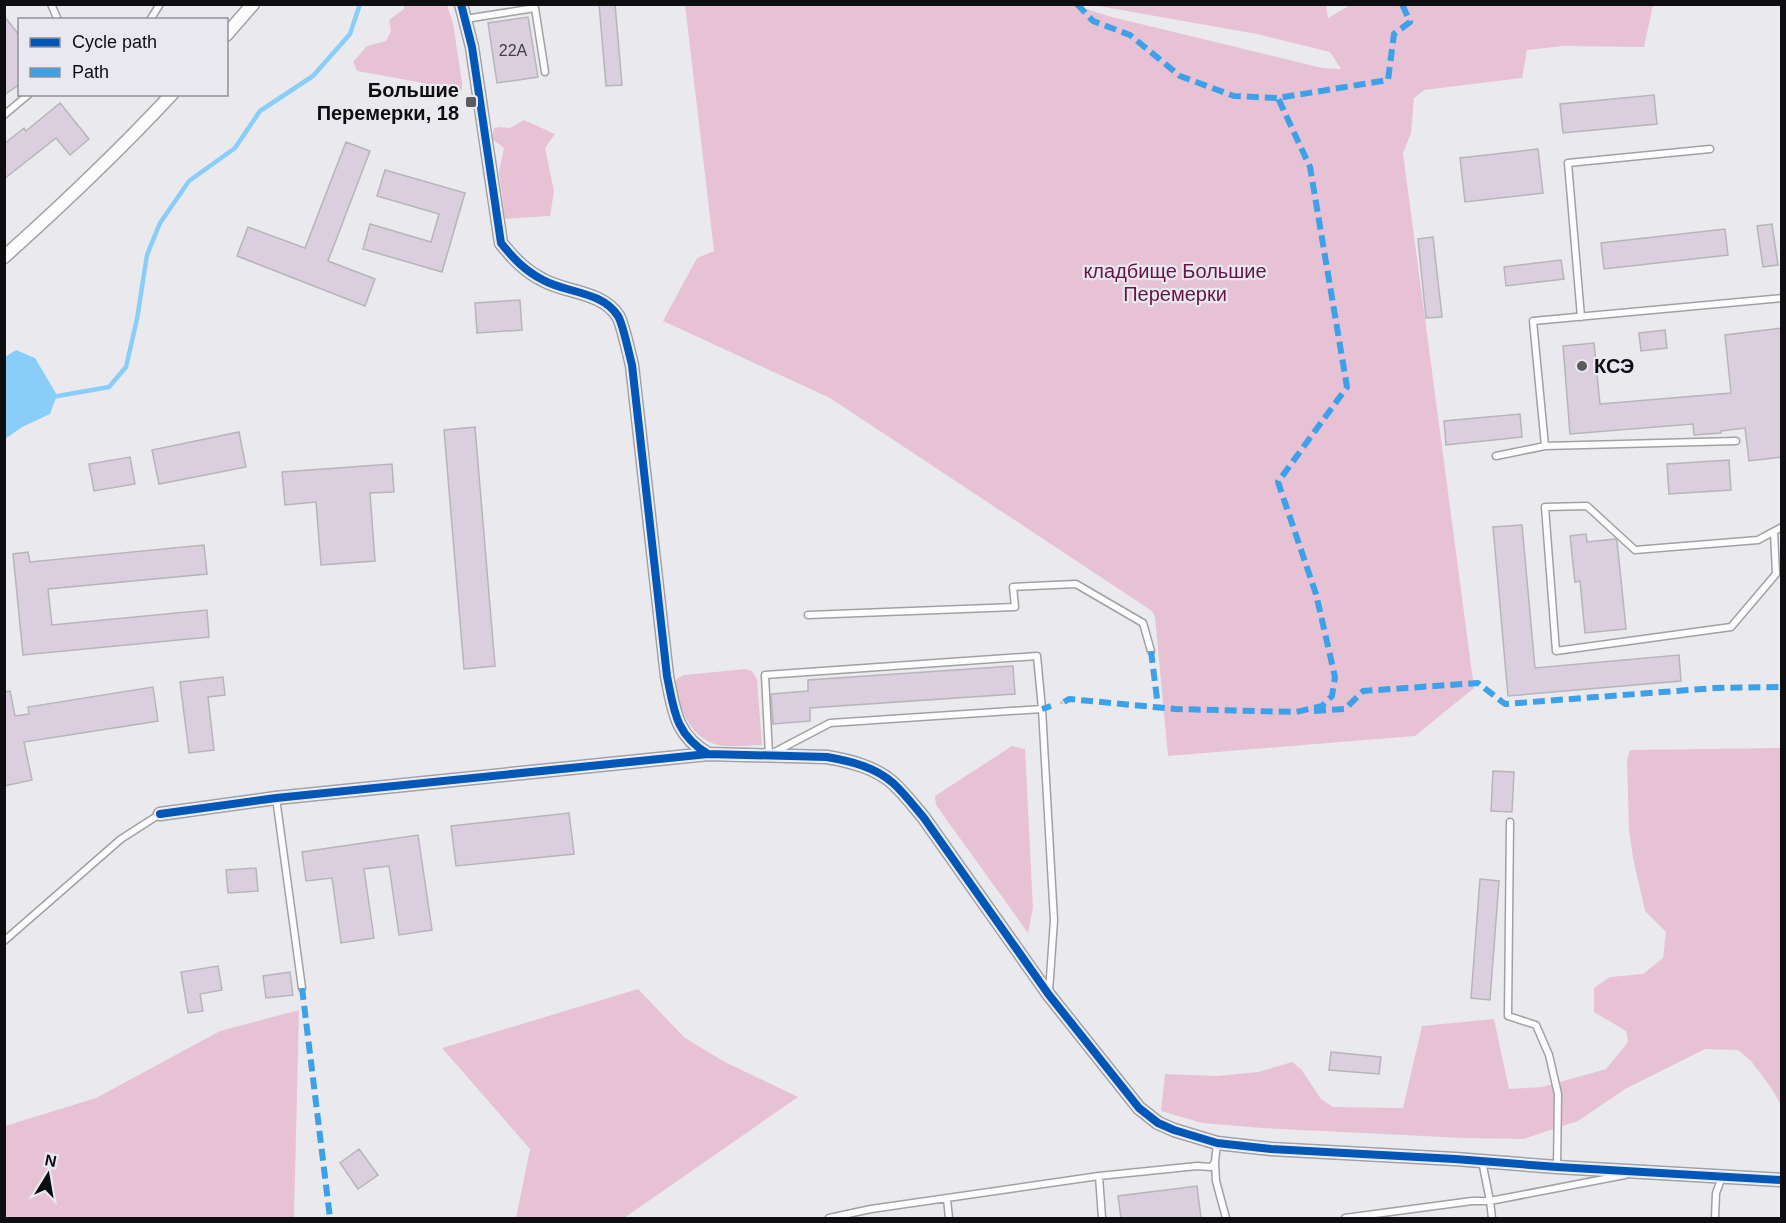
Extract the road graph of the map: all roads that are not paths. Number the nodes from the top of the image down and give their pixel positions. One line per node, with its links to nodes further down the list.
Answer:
1 (51, 4): 5 (lane)
2 (160, 4): 6 (lane)
3 (254, 4): 8 (street)
4 (461, 4): 7 (street)
5 (57, 18)
6 (151, 18)
7 (465, 19): 9 (lane); 25 (street)
8 (228, 33)
9 (545, 72)
10 (26, 96): 12 (lane)
11 (170, 96): 14 (street)
12 (4, 115)
13 (1710, 149): 16 (lane)
14 (4, 257)
15 (1782, 298): 16 (lane)
16 (1581, 317): 18 (lane)
17 (1736, 441): 18 (lane)
18 (1545, 446): 19 (lane)
19 (1496, 456)
20 (1782, 527): 21 (lane)
21 (1774, 532): 21 (lane)
22 (808, 615): 23 (lane)
23 (1151, 651)
24 (1042, 709): 26 (lane); 26 (lane); 32 (lane)
25 (708, 754): 26 (street); 27 (street)
26 (769, 755): 32 (street)
27 (276, 798): 28 (street); 31 (lane)
28 (160, 814): 30 (lane)
29 (1510, 822): 36 (lane)
30 (4, 940)
31 (302, 988)
32 (1048, 995): 33 (street)
33 (1217, 1143): 34 (street); 35 (lane)
34 (1482, 1161): 36 (street); 42 (lane)
35 (1215, 1162): 38 (lane); 46 (lane)
36 (1557, 1167): 37 (street)
37 (1642, 1172): 39 (street); 42 (lane)
38 (1099, 1176): 41 (lane); 45 (lane)
39 (1722, 1177): 40 (street); 49 (lane)
40 (1782, 1180)
41 (947, 1199): 43 (lane); 44 (lane)
42 (1490, 1201): 47 (lane); 48 (lane)
43 (829, 1218)
44 (949, 1218)
45 (1102, 1218)
46 (1226, 1218)
47 (1345, 1218)
48 (1492, 1218)
49 (1715, 1218)

